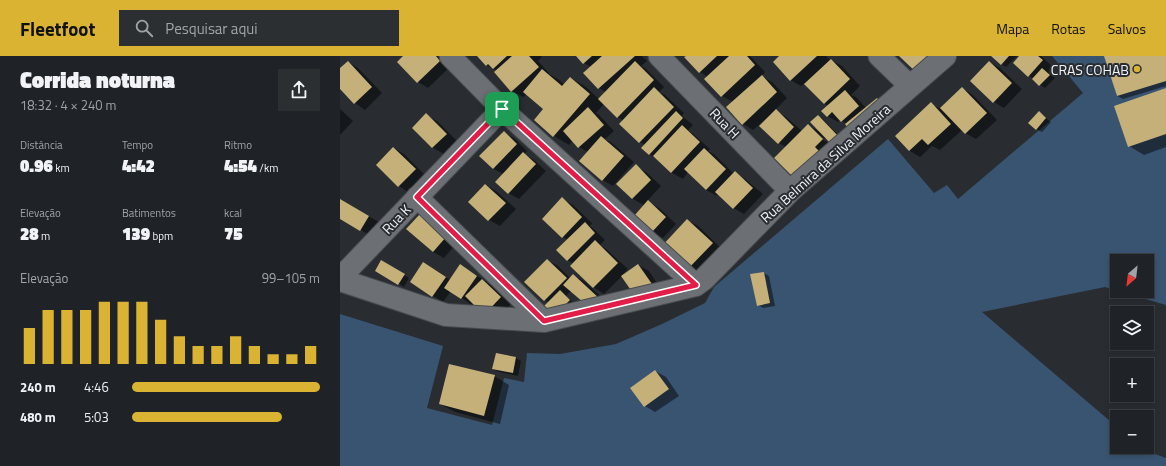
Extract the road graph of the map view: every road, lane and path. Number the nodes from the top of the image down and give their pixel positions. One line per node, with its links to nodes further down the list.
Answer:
1 (450, 56): 6 (street)
2 (659, 56): 7 (street, Rua H)
3 (878, 56): 5 (street)
4 (945, 56): 5 (main road, Rua Belmira da Silva Moreira)
5 (910, 86): 7 (main road, Rua Belmira da Silva Moreira)
6 (502, 109): 8 (street, Rua K); 10 (street)
7 (790, 191): 10 (main road, Rua Belmira da Silva Moreira)
8 (417, 197): 9 (street, Rua K); 11 (street)
9 (340, 279): 11 (main road, Rua Belmira da Silva Moreira)
10 (696, 285): 11 (main road, Rua Belmira da Silva Moreira)
11 (544, 321)

